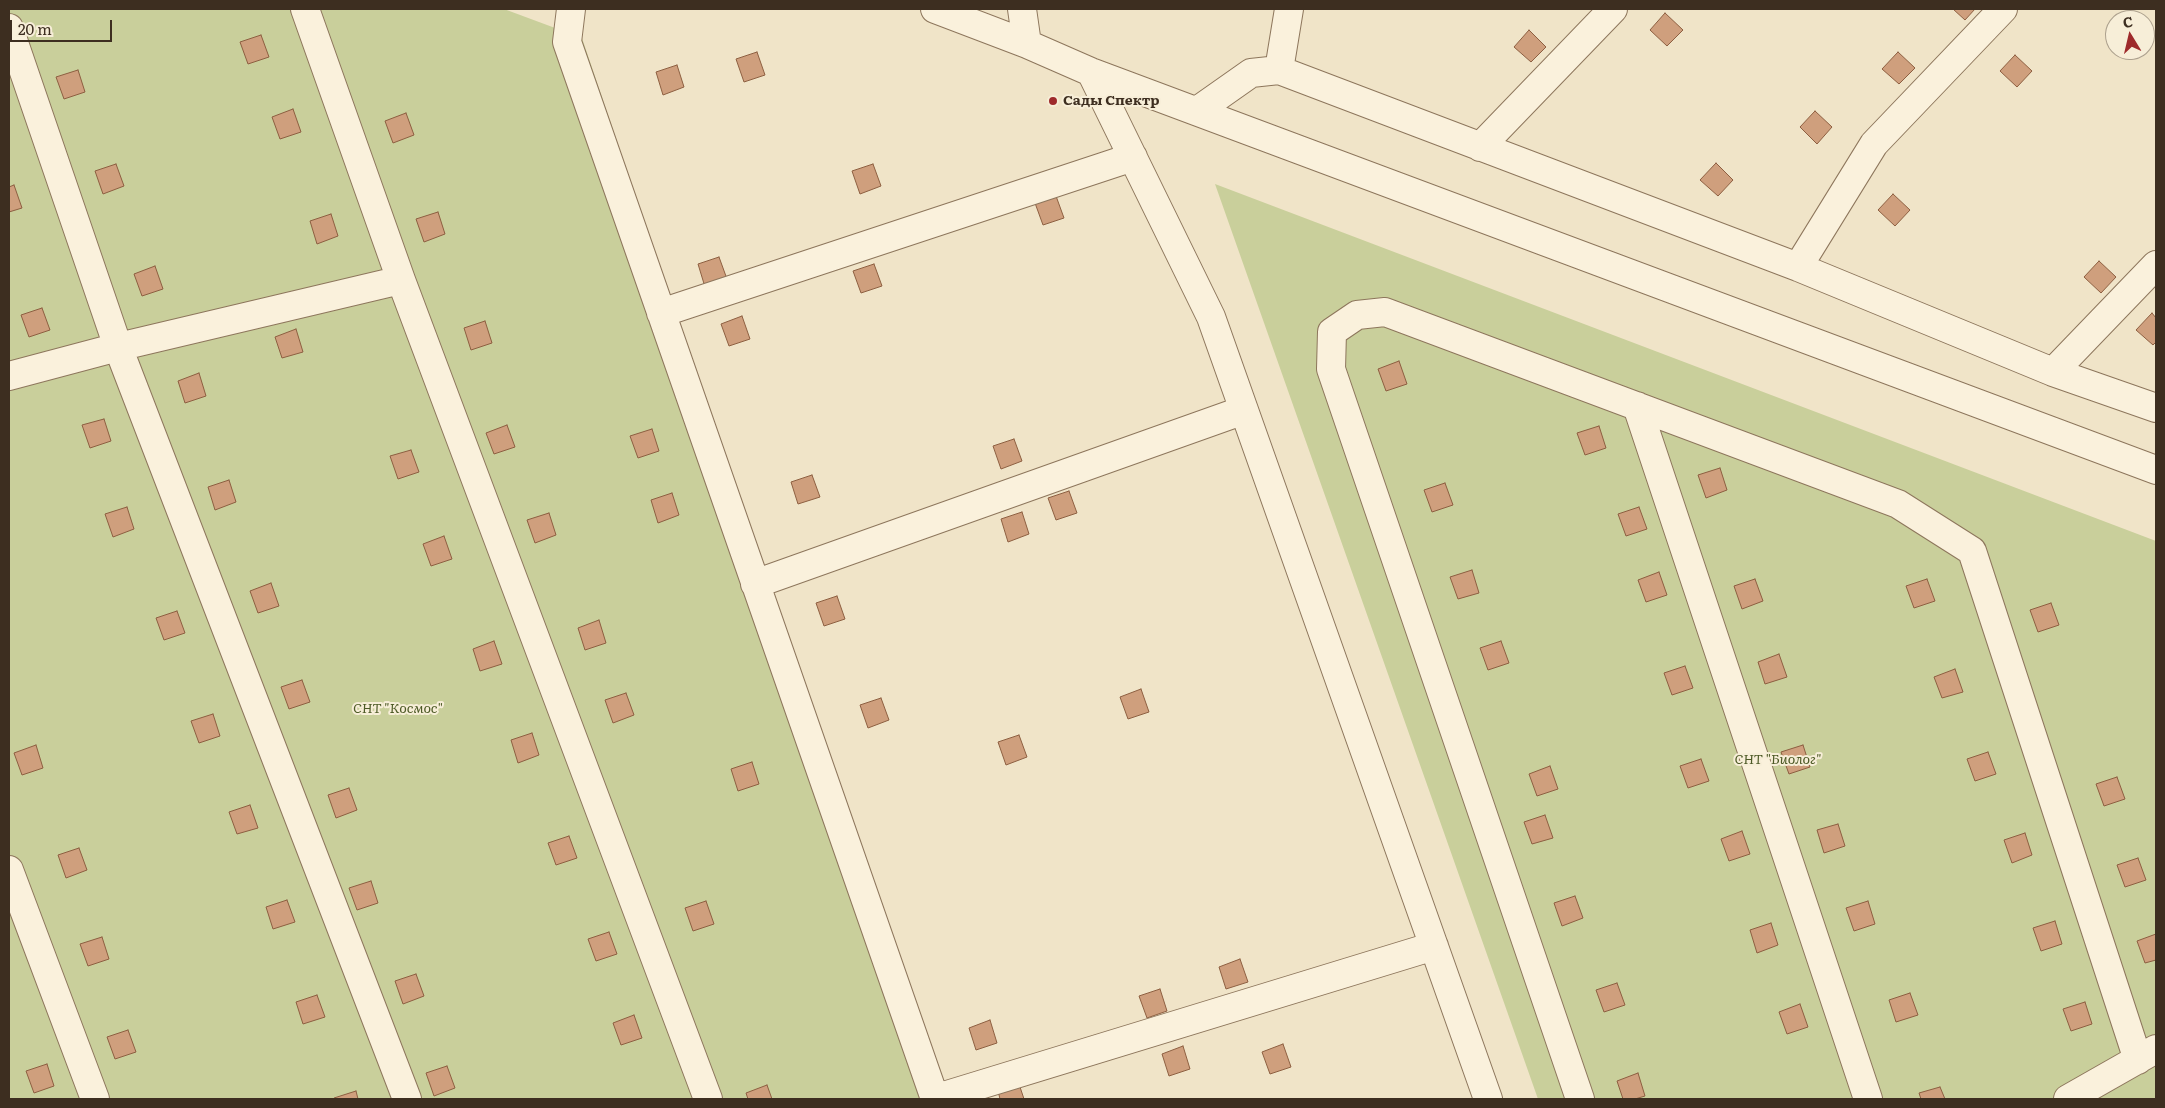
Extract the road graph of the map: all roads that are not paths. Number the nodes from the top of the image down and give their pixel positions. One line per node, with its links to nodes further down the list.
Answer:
1 (305, 9): 17 (street)
2 (571, 9): 18 (street)
3 (935, 9): 9 (street)
4 (1022, 9): 9 (street)
5 (1289, 9): 10 (street)
6 (1613, 9): 13 (street)
7 (2003, 9): 16 (street)
8 (9, 28): 19 (street)
9 (1027, 44): 11 (street)
10 (1279, 70): 12 (street); 13 (street)
11 (1091, 72): 12 (street); 14 (street)
12 (1197, 111): 25 (street)
13 (1480, 147): 16 (street)
14 (1133, 157): 18 (street); 24 (street)
15 (2156, 264): 20 (street)
16 (1798, 267): 20 (street)
17 (401, 280): 19 (street); 32 (street)
18 (661, 313): 26 (street)
19 (118, 347): 21 (street); 31 (street)
20 (2053, 372): 23 (street)
21 (9, 376)
22 (1637, 406): 29 (street); 35 (street); 36 (street)
23 (2156, 408)
24 (1244, 410): 26 (street); 28 (street)
25 (2156, 470)
26 (755, 584): 33 (street)
27 (9, 870): 30 (street)
28 (1434, 946): 33 (street); 34 (street)
29 (2147, 1054): 37 (street)
30 (95, 1099)
31 (407, 1099)
32 (708, 1099)
33 (934, 1099)
34 (1488, 1099)
35 (1580, 1099)
36 (1868, 1099)
37 (2068, 1099)

